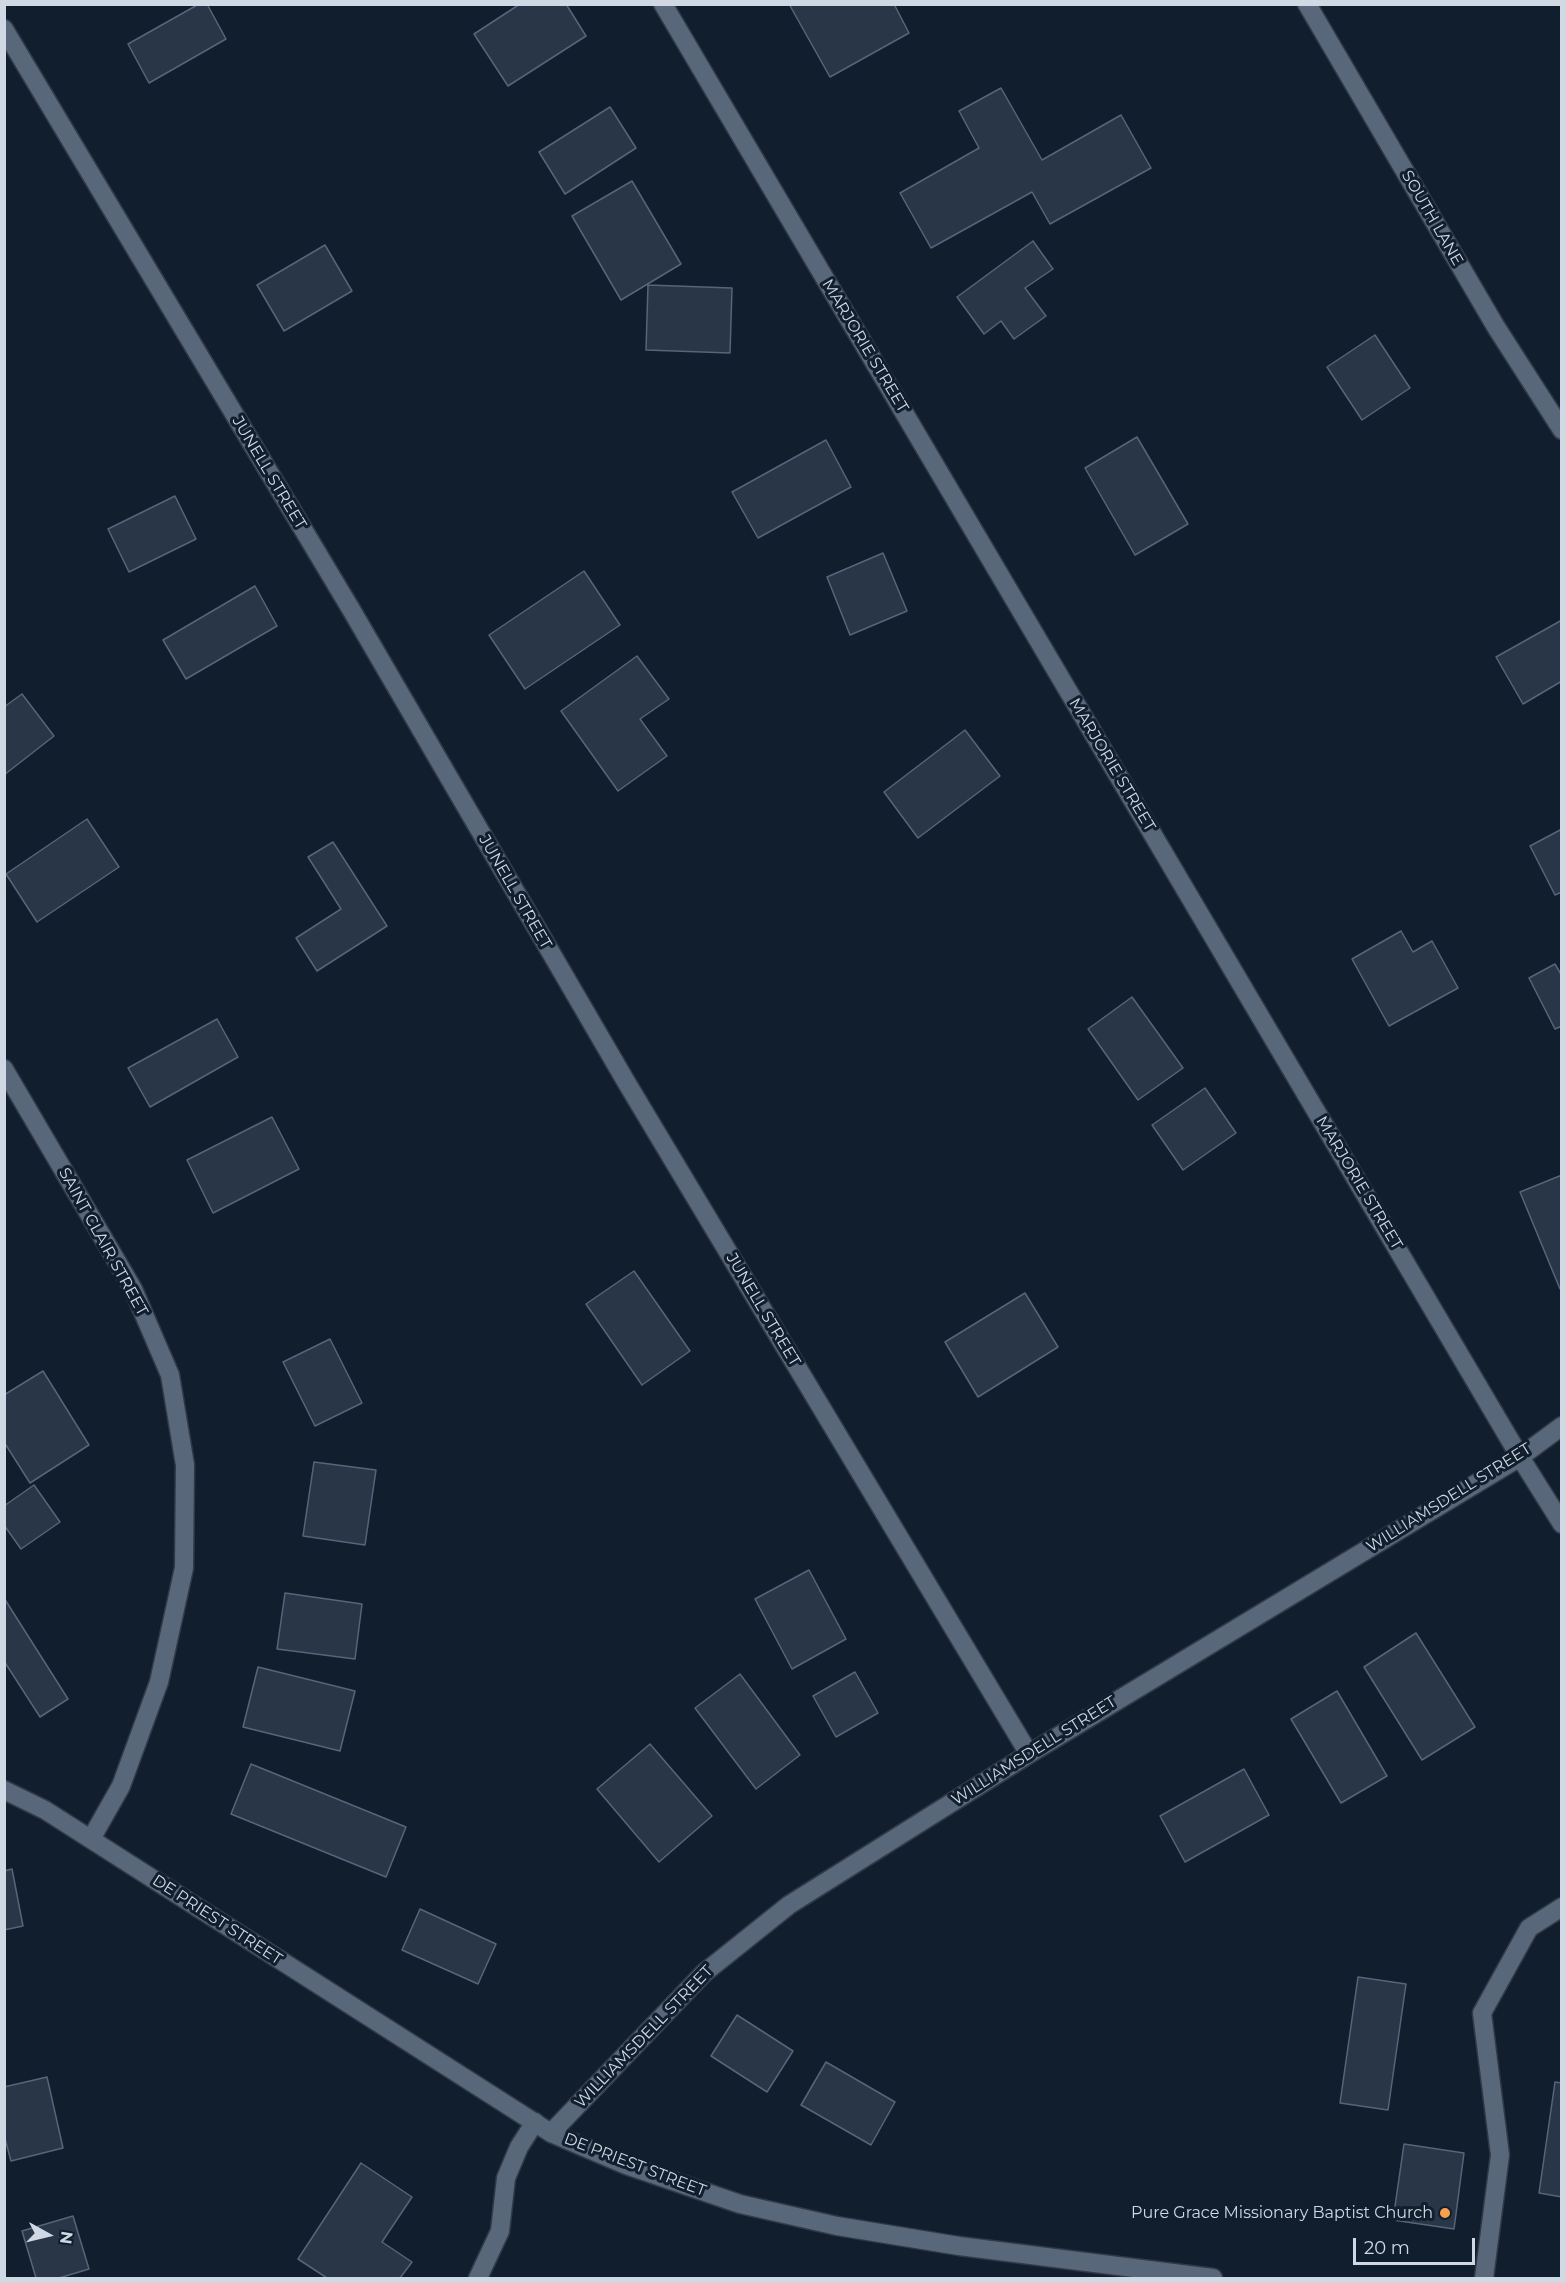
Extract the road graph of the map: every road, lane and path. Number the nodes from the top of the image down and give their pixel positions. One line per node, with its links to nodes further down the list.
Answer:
1 (663, 4): 7 (street, MARJORIE STREET)
2 (1307, 4): 4 (street, SOUTH LANE)
3 (4, 29): 9 (street, JUNELL STREET)
4 (1562, 430)
5 (4, 1069): 11 (street, SAINT CLAIR STREET)
6 (1562, 1426): 7 (street, WILLIAMSDELL STREET)
7 (1520, 1457): 8 (street, MARJORIE STREET); 9 (street, WILLIAMSDELL STREET)
8 (1562, 1524)
9 (1029, 1754): 14 (street, WILLIAMSDELL STREET)
10 (4, 1790): 11 (street, DE PRIEST STREET)
11 (91, 1839): 13 (street, DE PRIEST STREET)
12 (1562, 1907): 17 (street)
13 (534, 2122): 14 (street, DE PRIEST STREET); 15 (street)
14 (551, 2133): 16 (street, DE PRIEST STREET)
15 (478, 2278)
16 (1213, 2278)
17 (1484, 2278)

